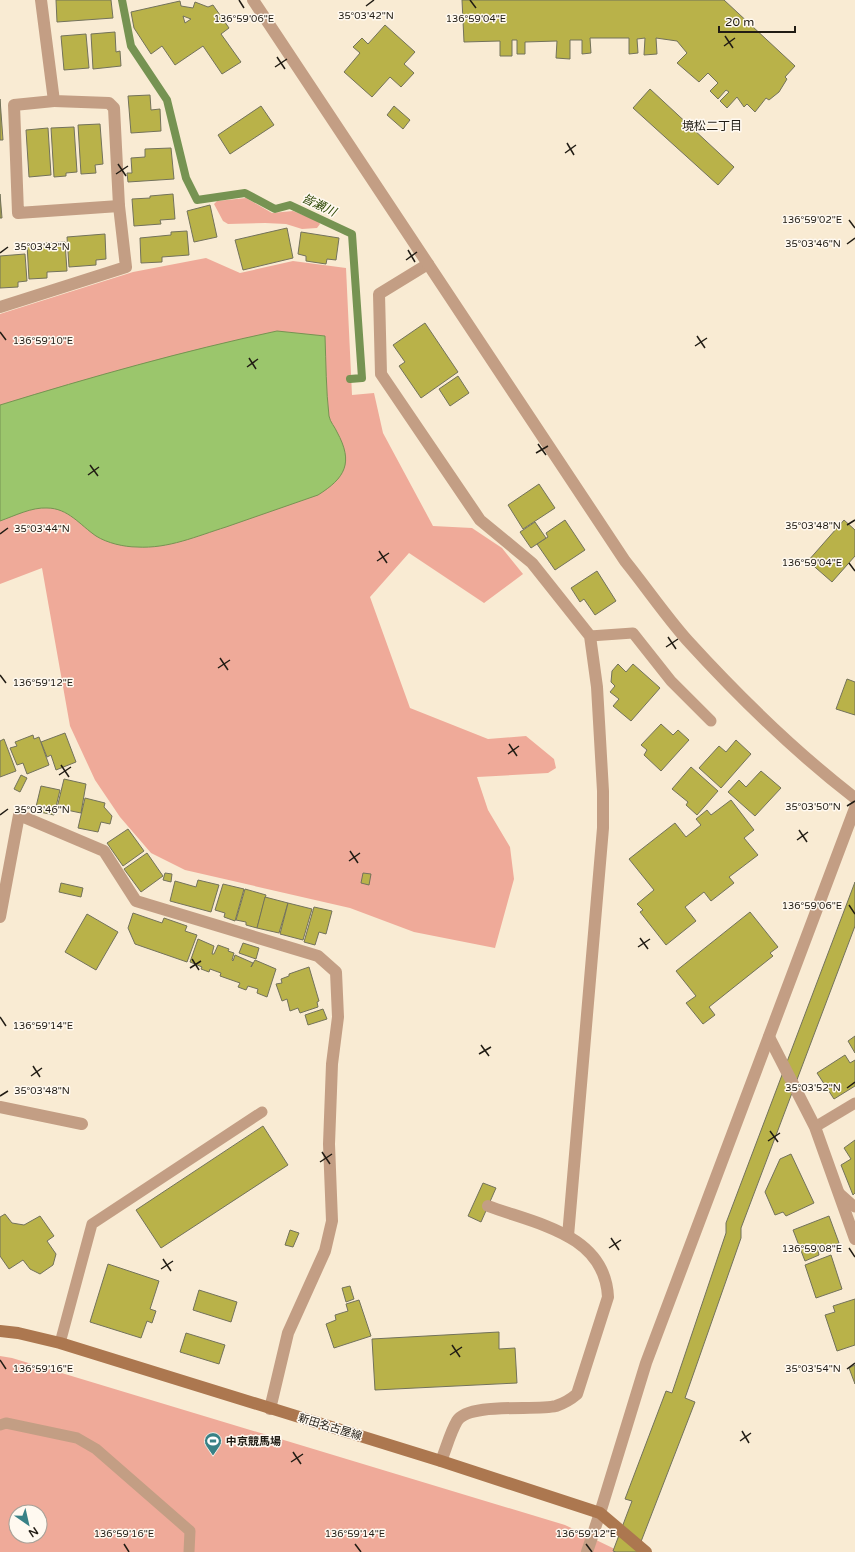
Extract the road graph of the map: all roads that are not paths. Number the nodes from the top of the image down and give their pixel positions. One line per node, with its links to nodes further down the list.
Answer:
1 (41, 0): 3 (street)
2 (253, 0): 5 (street)
3 (54, 101): 4 (street); 4 (street)
4 (119, 206): 6 (street)
5 (428, 264): 7 (street); 9 (street)
6 (0, 306)
7 (590, 636): 8 (lane); 21 (street)
8 (711, 721)
9 (855, 798)
10 (855, 808): 12 (street)
11 (0, 916): 25 (street)
12 (769, 1037): 17 (street); 28 (street)
13 (855, 1102): 17 (lane)
14 (0, 1107): 16 (street)
15 (262, 1112): 24 (lane)
16 (82, 1124)
17 (815, 1127): 18 (street)
18 (839, 1193): 20 (lane); 22 (street)
19 (488, 1206): 21 (street)
20 (855, 1207)
21 (568, 1236): 27 (street)
22 (855, 1239)
23 (0, 1331): 24 (main road, 新田名古屋線)
24 (60, 1343): 25 (main road, 新田名古屋線)
25 (270, 1409): 27 (main road, 新田名古屋線)
26 (0, 1425): 29 (lane)
27 (441, 1461): 28 (main road, 新田名古屋線)
28 (600, 1513): 30 (street); 31 (main road, 新田名古屋線)
29 (189, 1552)
30 (587, 1552)
31 (646, 1552)

